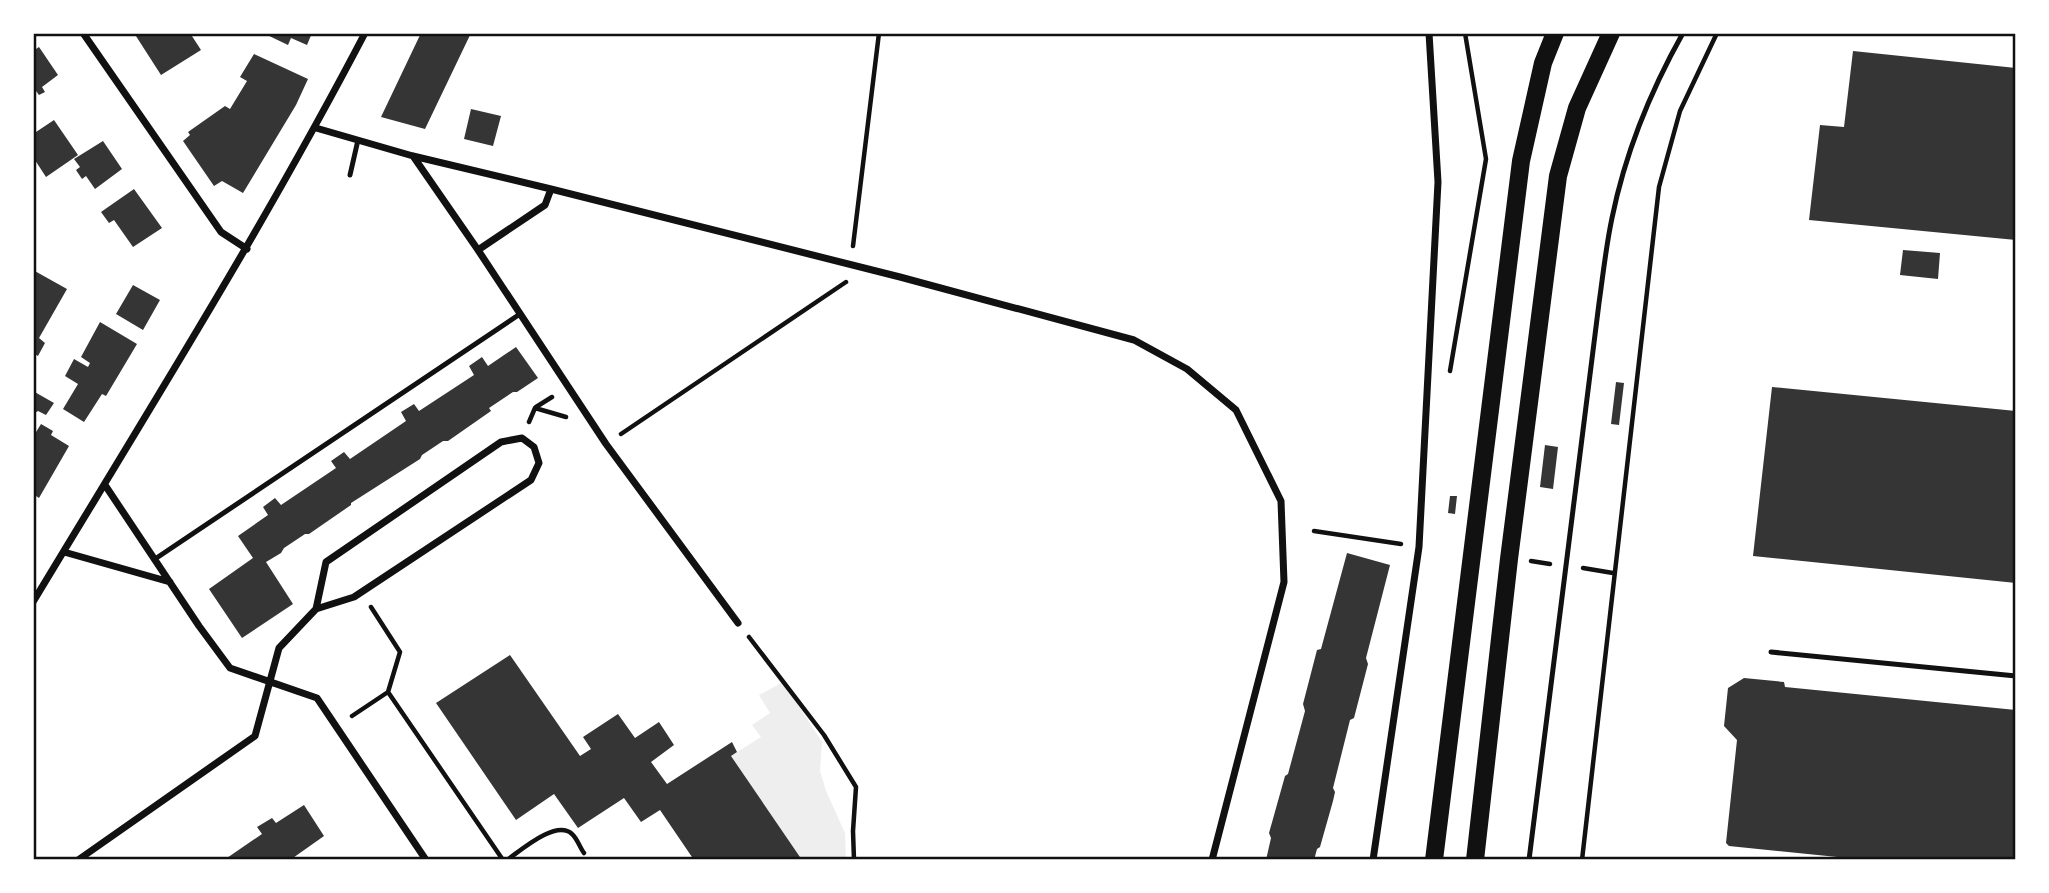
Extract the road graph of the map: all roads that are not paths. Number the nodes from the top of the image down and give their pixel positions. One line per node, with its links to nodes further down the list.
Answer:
1 (83, 33): 12 (street)
2 (365, 33): 7 (street)
3 (1429, 33): 28 (street)
4 (1555, 33): 29 (main road)
5 (1611, 33): 30 (main road)
6 (1683, 33): 31 (lane)
7 (316, 128): 8 (street); 12 (street)
8 (358, 140): 9 (street); 10 (lane)
9 (413, 156): 11 (street); 13 (street)
10 (350, 175)
11 (551, 188): 13 (street); 27 (street)
12 (247, 249): 15 (street)
13 (478, 250): 14 (street)
14 (520, 314): 17 (lane); 21 (street)
15 (105, 485): 16 (street); 17 (street)
16 (64, 552): 18 (street); 19 (street)
17 (155, 559): 18 (street)
18 (170, 582): 24 (street)
19 (34, 599)
20 (316, 609): 20 (street); 24 (street)
21 (738, 622)
22 (1771, 652): 23 (lane)
23 (2016, 676)
24 (270, 682): 25 (street); 26 (street)
25 (78, 860)
26 (426, 860)
27 (1212, 860)
28 (1373, 860)
29 (1434, 860)
30 (1475, 860)
31 (1530, 860)

